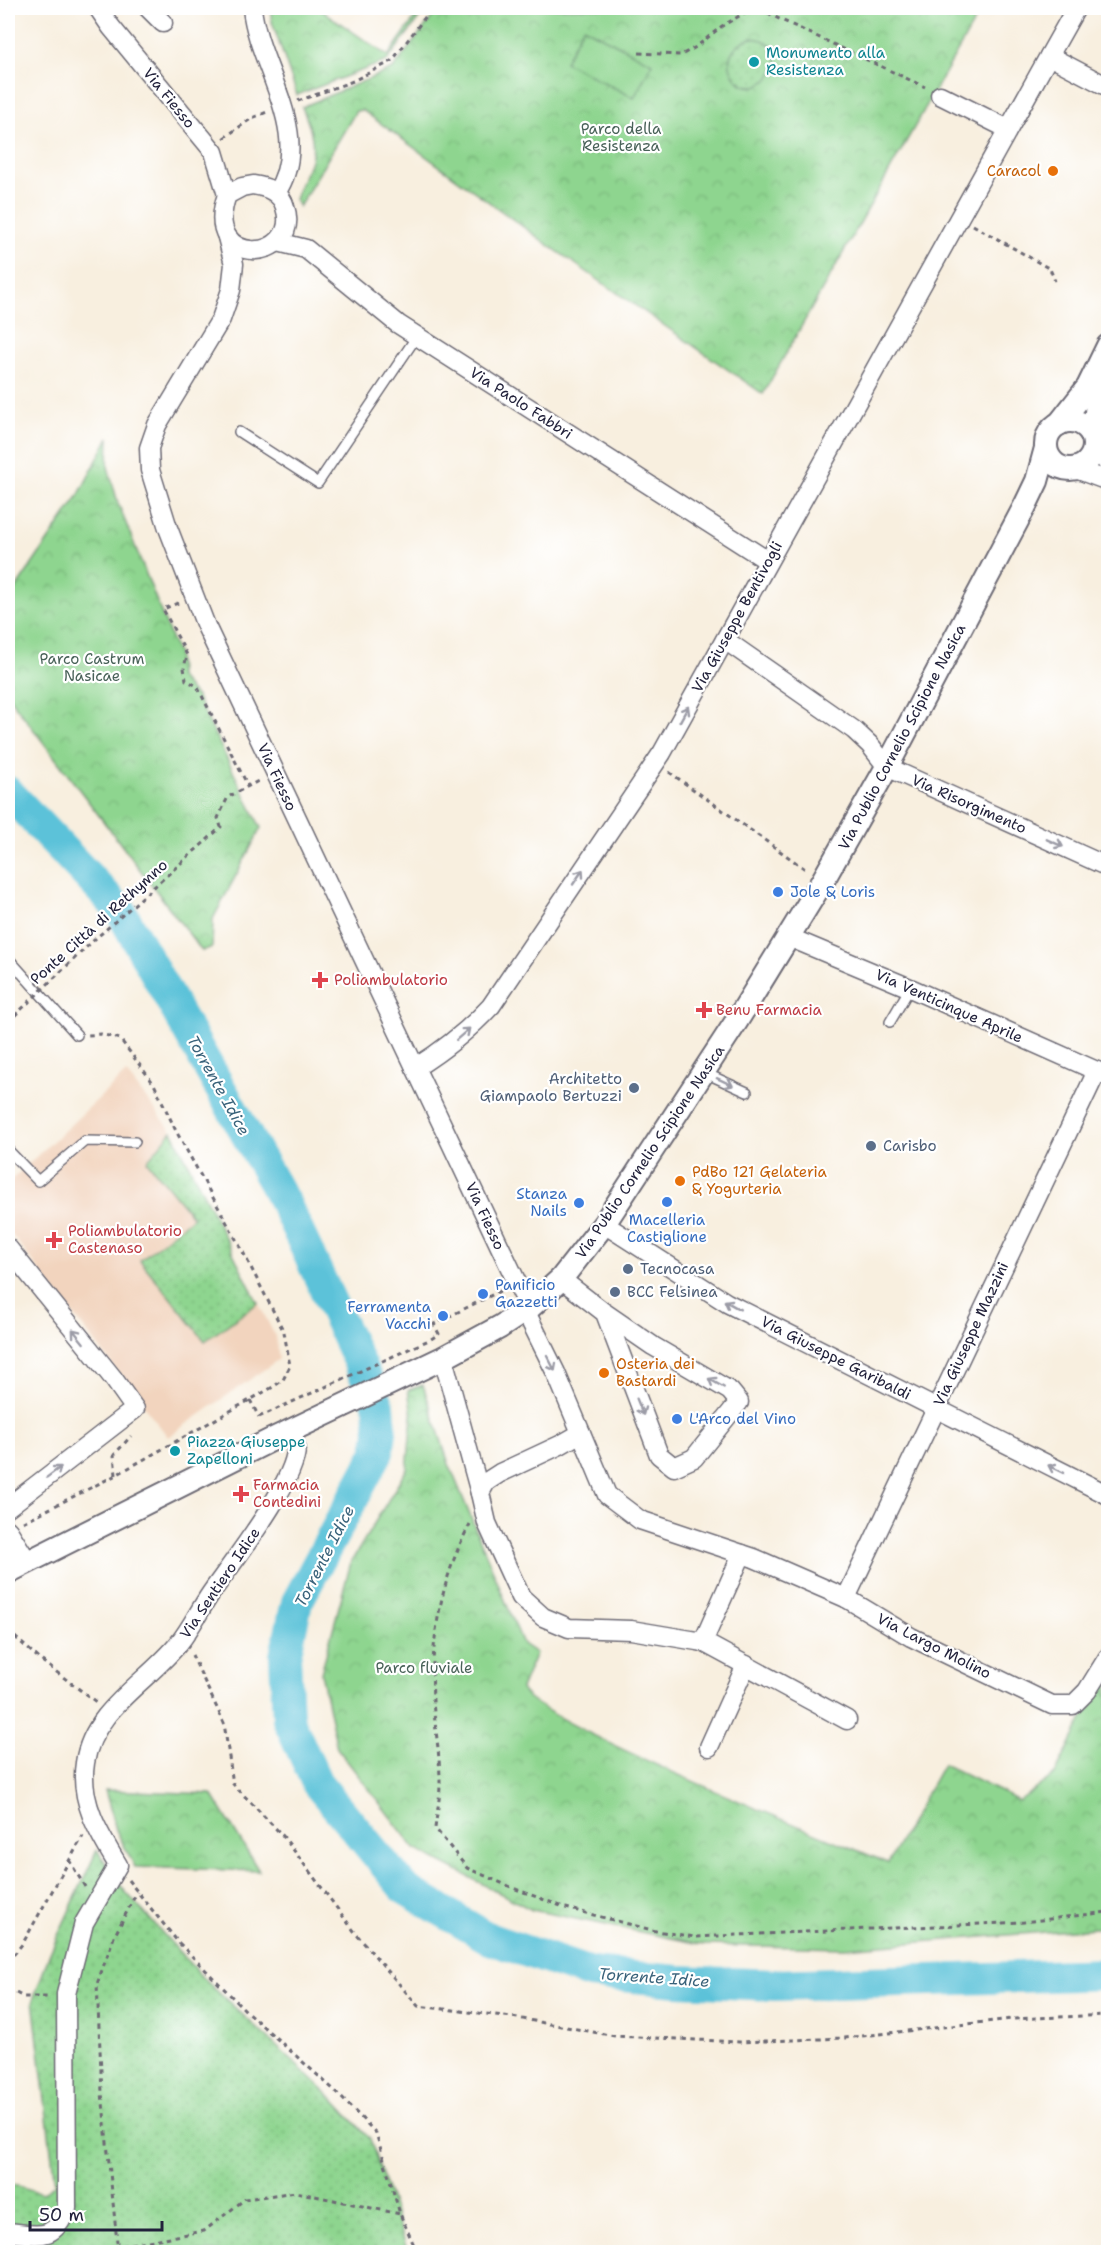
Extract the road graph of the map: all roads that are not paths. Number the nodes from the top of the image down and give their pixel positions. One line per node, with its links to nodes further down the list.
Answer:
1 (98, 8): 11 (street, Via Fiesso)
2 (148, 8): 5 (street)
3 (252, 8): 10 (street)
4 (1076, 8): 6 (street, Via Giuseppe Bentivogli)
5 (163, 23)
6 (1049, 56): 7 (street); 9 (street, Via Giuseppe Bentivogli)
7 (1108, 87)
8 (940, 95): 9 (street)
9 (1008, 129): 27 (street, Via Giuseppe Bentivogli)
10 (271, 190): 11 (street); 12 (street)
11 (234, 191): 13 (street, Via Fiesso)
12 (282, 235): 14 (street); 16 (street, Via Paolo Fabbri)
13 (227, 237): 14 (street); 15 (street, Via Fiesso)
14 (255, 252): 15 (street)
15 (231, 290): 36 (street, Via Fiesso)
16 (417, 336): 20 (lane); 27 (street, Via Paolo Fabbri)
17 (1106, 351): 18 (street); 19 (street)
18 (1103, 388): 21 (street)
19 (1059, 424): 21 (street); 22 (street)
20 (239, 432)
21 (1094, 440): 23 (street); 24 (street)
22 (1046, 448): 24 (street); 26 (street, Via Publio Cornelio Scipione Nasica)
23 (1108, 464)
24 (1071, 469): 25 (street); 26 (street, Via Publio Cornelio Scipione Nasica)
25 (1108, 482)
26 (1025, 506): 29 (street, Via Publio Cornelio Scipione Nasica)
27 (768, 561): 28 (street, Via Giuseppe Bentivogli)
28 (725, 640): 29 (street, Via Risorgimento); 36 (street, Via Giuseppe Bentivogli, one-way to 28)
29 (887, 767): 30 (street, Via Risorgimento, one-way to 30); 31 (street, Via Publio Cornelio Scipione Nasica)
30 (1108, 867)
31 (790, 934): 33 (street, Via Venticinque Aprile); 37 (street, Via Publio Cornelio Scipione Nasica)
32 (8, 958): 35 (lane)
33 (910, 988): 34 (lane); 38 (street, Via Venticinque Aprile)
34 (890, 1022)
35 (77, 1035)
36 (415, 1068): 45 (street, Via Fiesso)
37 (703, 1072): 39 (lane, one-way to 39); 42 (street, Via Publio Cornelio Scipione Nasica)
38 (1103, 1073): 48 (street, Via Giuseppe Mazzini)
39 (747, 1092)
40 (135, 1142): 41 (lane)
41 (8, 1150)
42 (604, 1224): 44 (street, Via Publio Cornelio Scipione Nasica); 48 (street, Via Giuseppe Garibaldi, one-way to 42)
43 (8, 1248): 53 (street, one-way to 43)
44 (561, 1279): 45 (street, Via Publio Cornelio Scipione Nasica); 46 (street)
45 (527, 1309): 47 (street, Via Publio Cornelio Scipione Nasica); 49 (street, Via Largo Molino, one-way to 49)
46 (605, 1313): 46 (street, one-way to 46)
47 (437, 1352): 50 (street, Via Publio Cornelio Scipione Nasica); 51 (street)
48 (936, 1409): 52 (street, Via Giuseppe Garibaldi, one-way to 48); 58 (street, Via Giuseppe Mazzini)
49 (581, 1433): 51 (street); 55 (street, Via Largo Molino)
50 (281, 1435): 56 (street, Via Publio Cornelio Scipione Nasica); 64 (street, Via Sentiero Idice)
51 (480, 1493): 59 (street)
52 (1108, 1495)
53 (8, 1507)
54 (12, 1527): 56 (street)
55 (742, 1554): 58 (street, Via Largo Molino); 59 (street)
56 (28, 1562): 57 (street, Via Publio Cornelio Scipione Nasica)
57 (8, 1572)
58 (846, 1598): 60 (street, Via Largo Molino)
59 (703, 1642): 61 (street)
60 (1108, 1658)
61 (746, 1665): 62 (street); 63 (street)
62 (848, 1720)
63 (709, 1747)
64 (8, 2232)

